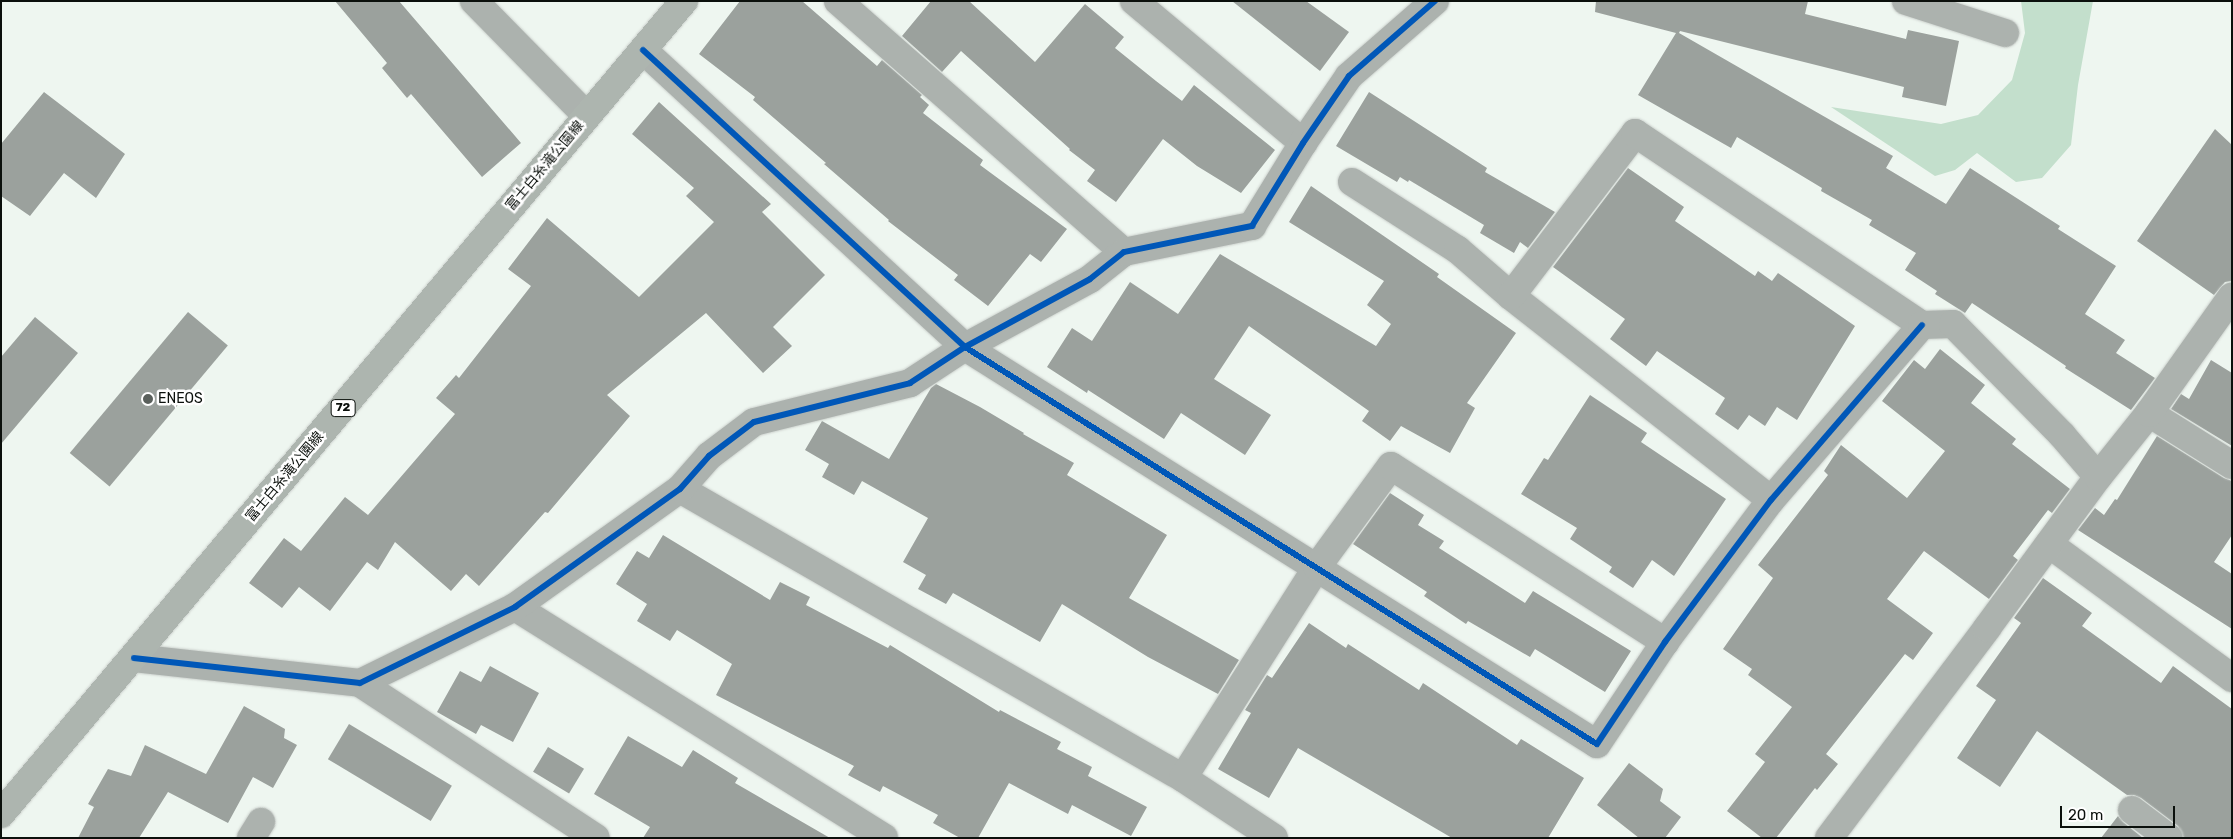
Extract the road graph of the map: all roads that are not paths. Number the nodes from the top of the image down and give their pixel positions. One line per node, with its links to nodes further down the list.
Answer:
1 (474, 1): 9 (street)
2 (684, 1): 8 (main road, 富士白糸滝公園線 / 72)
3 (838, 1): 12 (street)
4 (1134, 1): 10 (street)
5 (1435, 1): 10 (street)
6 (1906, 1): 7 (street)
7 (2005, 33)
8 (643, 50): 9 (main road, 富士白糸滝公園線 / 72); 16 (street)
9 (587, 116): 26 (main road, 富士白糸滝公園線 / 72)
10 (1303, 143): 12 (street)
11 (1352, 182): 13 (street)
12 (1124, 252): 16 (street)
13 (1511, 296): 15 (street); 21 (street)
14 (2232, 296): 17 (street)
15 (1922, 325): 19 (street); 21 (street)
16 (965, 347): 20 (street); 23 (street)
17 (2149, 413): 18 (street); 19 (street)
18 (2232, 465)
19 (2098, 477): 22 (street)
20 (680, 489): 24 (street); 29 (street)
21 (1771, 500): 25 (street)
22 (2050, 544): 27 (street); 35 (street)
23 (1317, 567): 25 (street); 25 (street); 29 (street)
24 (514, 606): 28 (street); 33 (street)
25 (1665, 642)
26 (134, 658): 28 (street); 31 (main road, 富士白糸滝公園線 / 72)
27 (2232, 678)
28 (360, 683): 32 (street)
29 (1183, 778): 34 (street)
30 (2132, 810): 36 (street)
31 (1, 814)
32 (596, 838)
33 (884, 838)
34 (1274, 838)
35 (1829, 838)
36 (2169, 838)

